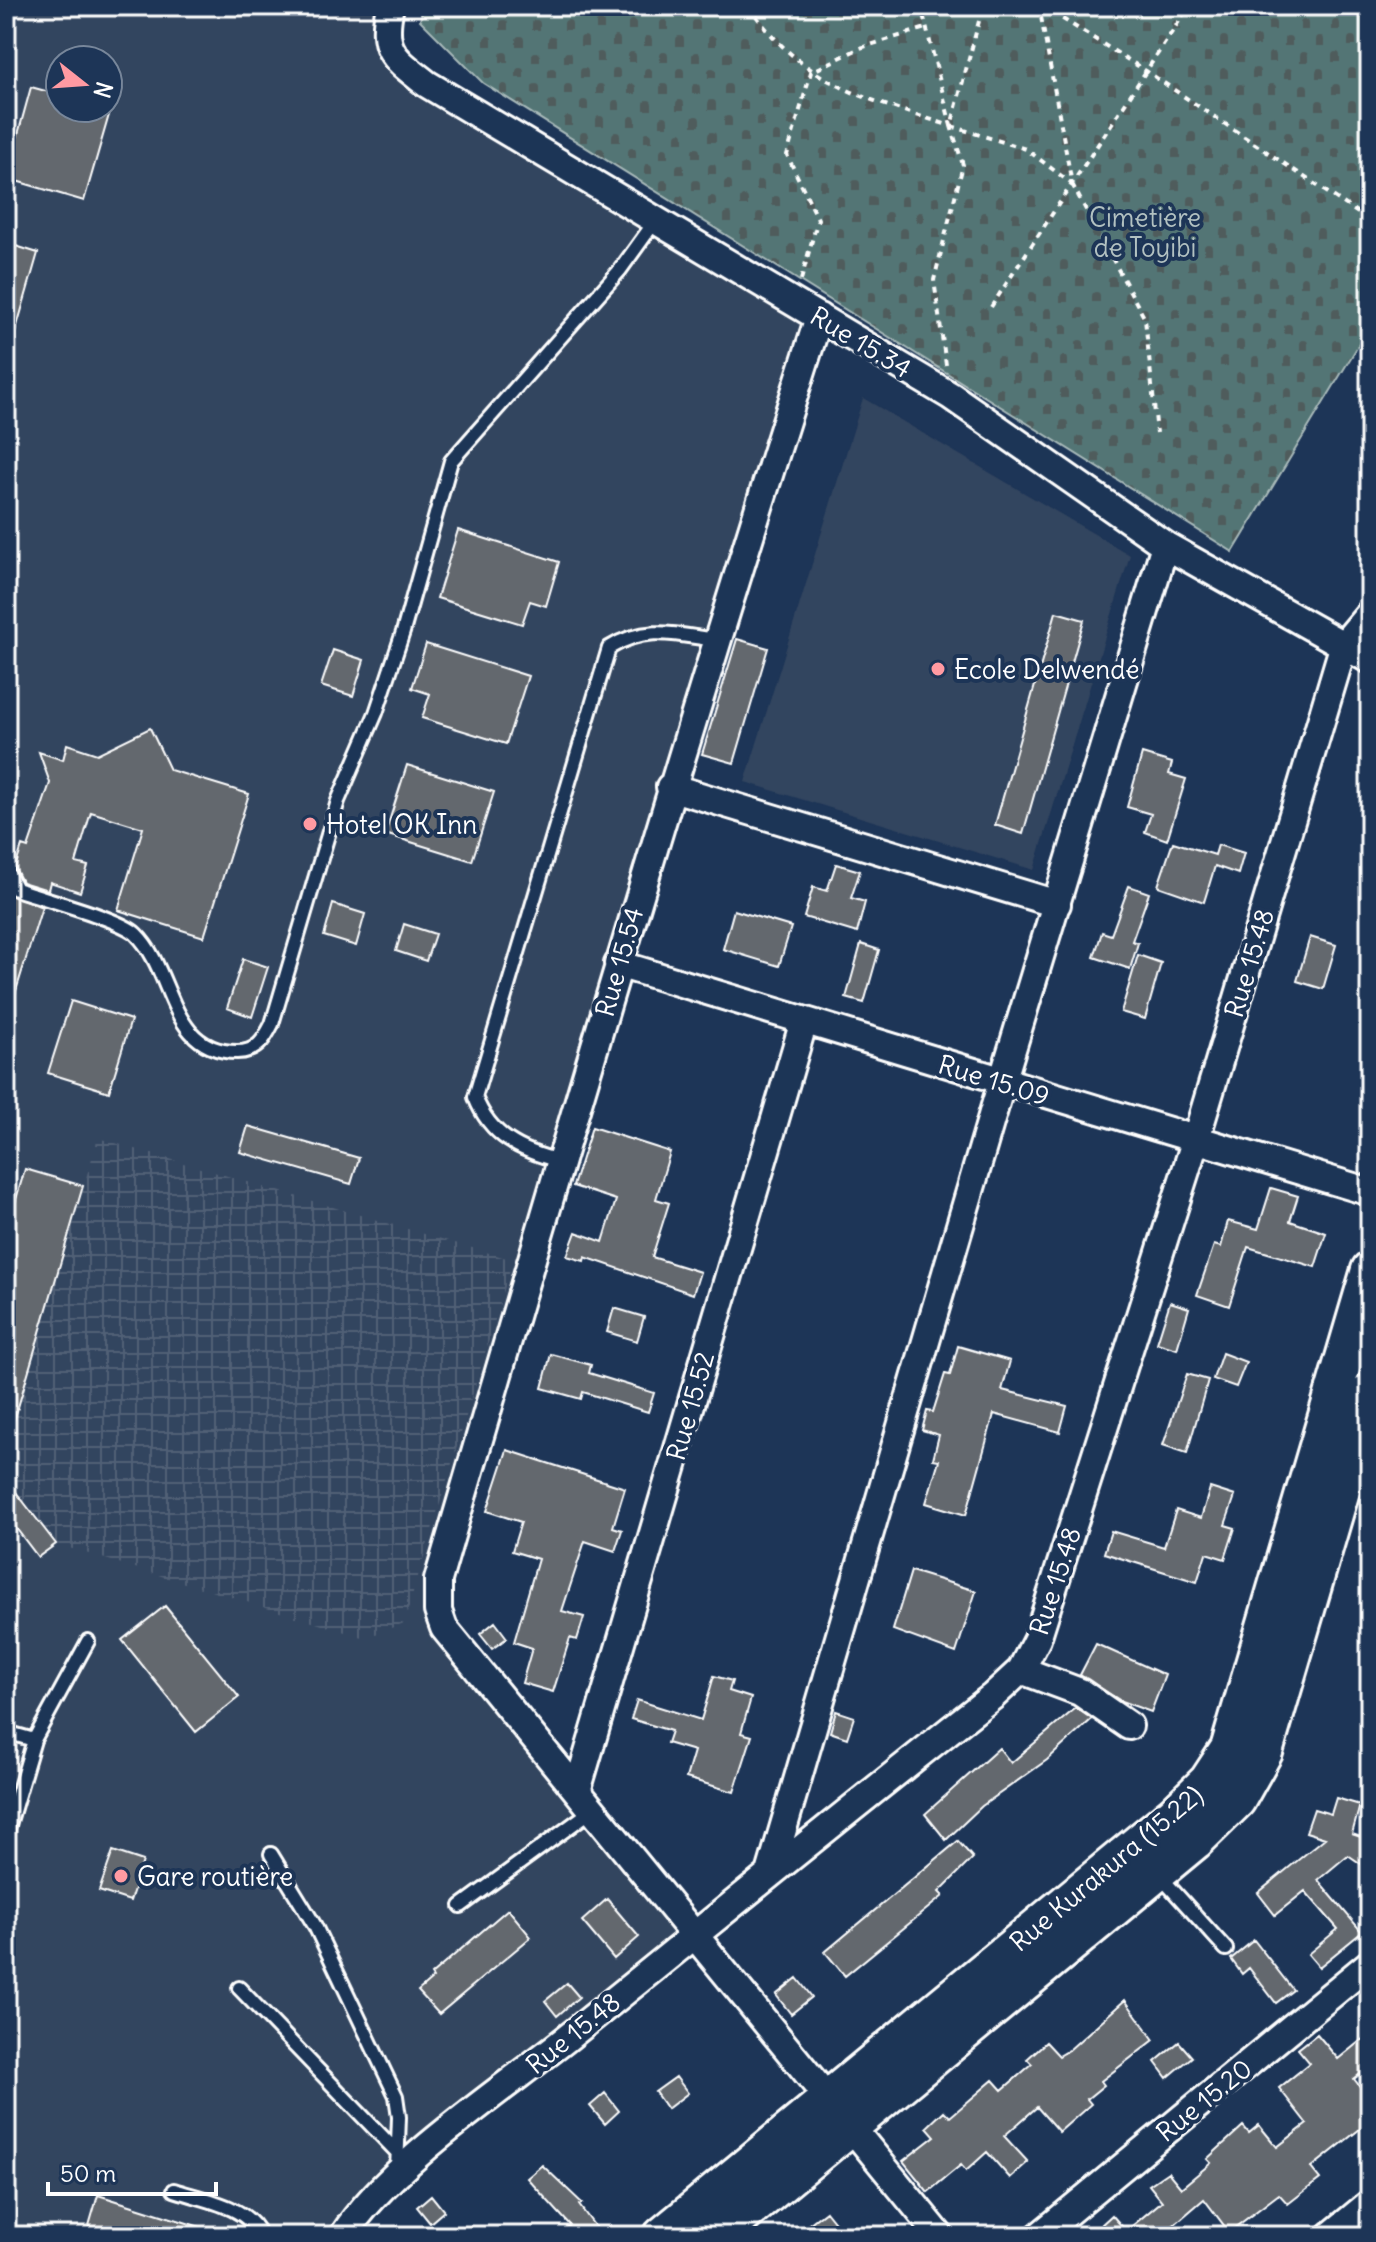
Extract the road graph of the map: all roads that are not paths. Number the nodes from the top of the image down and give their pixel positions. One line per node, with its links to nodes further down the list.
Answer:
1 (390, 6): 2 (street, Rue 15.34)
2 (656, 219): 3 (street, Rue 15.34); 10 (lane)
3 (819, 317): 4 (street, Rue 15.34); 6 (street, Rue 15.54)
4 (1165, 545): 7 (street, Rue 15.34); 11 (street)
5 (1370, 613): 7 (street)
6 (715, 640): 9 (street, Rue 15.54); 16 (lane)
7 (1344, 644): 8 (street, Rue 15.34); 15 (street, Rue 15.48)
8 (1370, 660)
9 (670, 787): 11 (street); 12 (street, Rue 15.54)
10 (6, 870)
11 (1057, 904): 14 (street)
12 (618, 964): 13 (street, Rue 15.09); 16 (street, Rue 15.54)
13 (804, 1021): 14 (street, Rue 15.09); 26 (street, Rue 15.52)
14 (1002, 1082): 15 (street, Rue 15.09); 29 (street)
15 (1195, 1142): 17 (street, Rue 15.09); 22 (street, Rue 15.48)
16 (560, 1161): 26 (street, Rue 15.54)
17 (1370, 1192)
18 (1370, 1270): 36 (main road, Rue Kurakura (15.22))
19 (1370, 1392): 20 (main road, Rue Kurakura (15.22))
20 (1361, 1459): 30 (main road, Rue Kurakura (15.22))
21 (88, 1641): 25 (lane)
22 (1021, 1670): 23 (street); 29 (street, Rue 15.48)
23 (1129, 1726)
24 (6, 1732): 25 (lane)
25 (34, 1740): 27 (lane)
26 (584, 1801): 31 (lane); 32 (street)
27 (6, 1835)
28 (271, 1854): 38 (lane)
29 (771, 1870): 32 (street, Rue 15.48)
30 (1157, 1873): 33 (lane); 37 (main road, Rue Kurakura (15.22))
31 (461, 1906)
32 (695, 1936): 36 (street); 38 (street, Rue 15.48)
33 (1226, 1949)
34 (1370, 1963): 46 (street, Rue 15.20)
35 (239, 1988): 38 (lane)
36 (827, 2100): 37 (street); 43 (main road, Rue Kurakura (15.22))
37 (850, 2128): 44 (main road, Rue Kurakura (15.22)); 45 (street)
38 (397, 2163): 42 (street, Rue 15.48)
39 (174, 2190): 41 (lane)
40 (1370, 2203): 47 (street)
41 (260, 2236)
42 (343, 2236)
43 (662, 2236)
44 (718, 2236)
45 (940, 2236)
46 (1039, 2236)
47 (1330, 2236)

